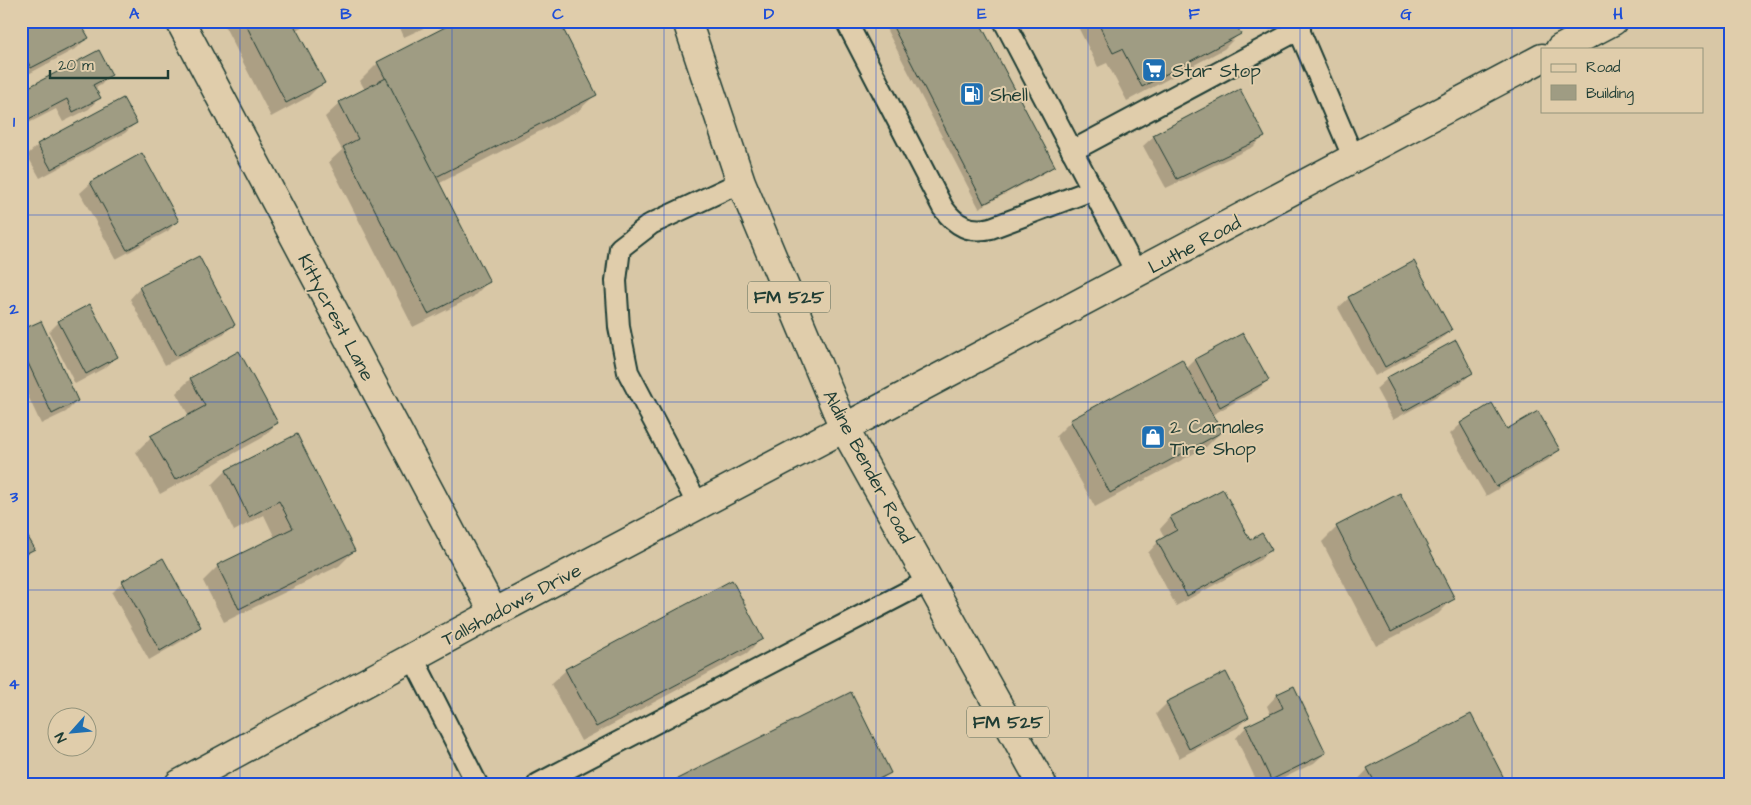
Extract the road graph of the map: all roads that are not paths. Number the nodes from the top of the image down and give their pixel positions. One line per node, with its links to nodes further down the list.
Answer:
1 (180, 21): 17 (street, Kittycrest Lane)
2 (687, 21): 11 (street, Aldine Bender Road / FM 525)
3 (846, 21): 12 (lane)
4 (1004, 21): 9 (lane)
5 (1613, 21): 7 (street)
6 (1298, 25): 9 (lane); 10 (lane)
7 (1571, 36)
8 (1541, 59): 10 (street, Luthe Road)
9 (1072, 151): 12 (lane)
10 (1354, 159): 13 (street, Luthe Road)
11 (740, 182): 14 (street, Aldine Bender Road / FM 525); 15 (lane)
12 (1092, 190): 13 (lane)
13 (1137, 274): 14 (street, Luthe Road)
14 (844, 428): 15 (street, Tallshadows Drive); 16 (street, Aldine Bender Road / FM 525)
15 (698, 505): 17 (street, Tallshadows Drive)
16 (930, 580): 21 (lane); 22 (street, Aldine Bender Road / FM 525)
17 (494, 613): 18 (street, Tallshadows Drive)
18 (412, 656): 19 (street, Tallshadows Drive); 20 (lane)
19 (179, 784)
20 (477, 784)
21 (538, 784)
22 (1042, 784)

